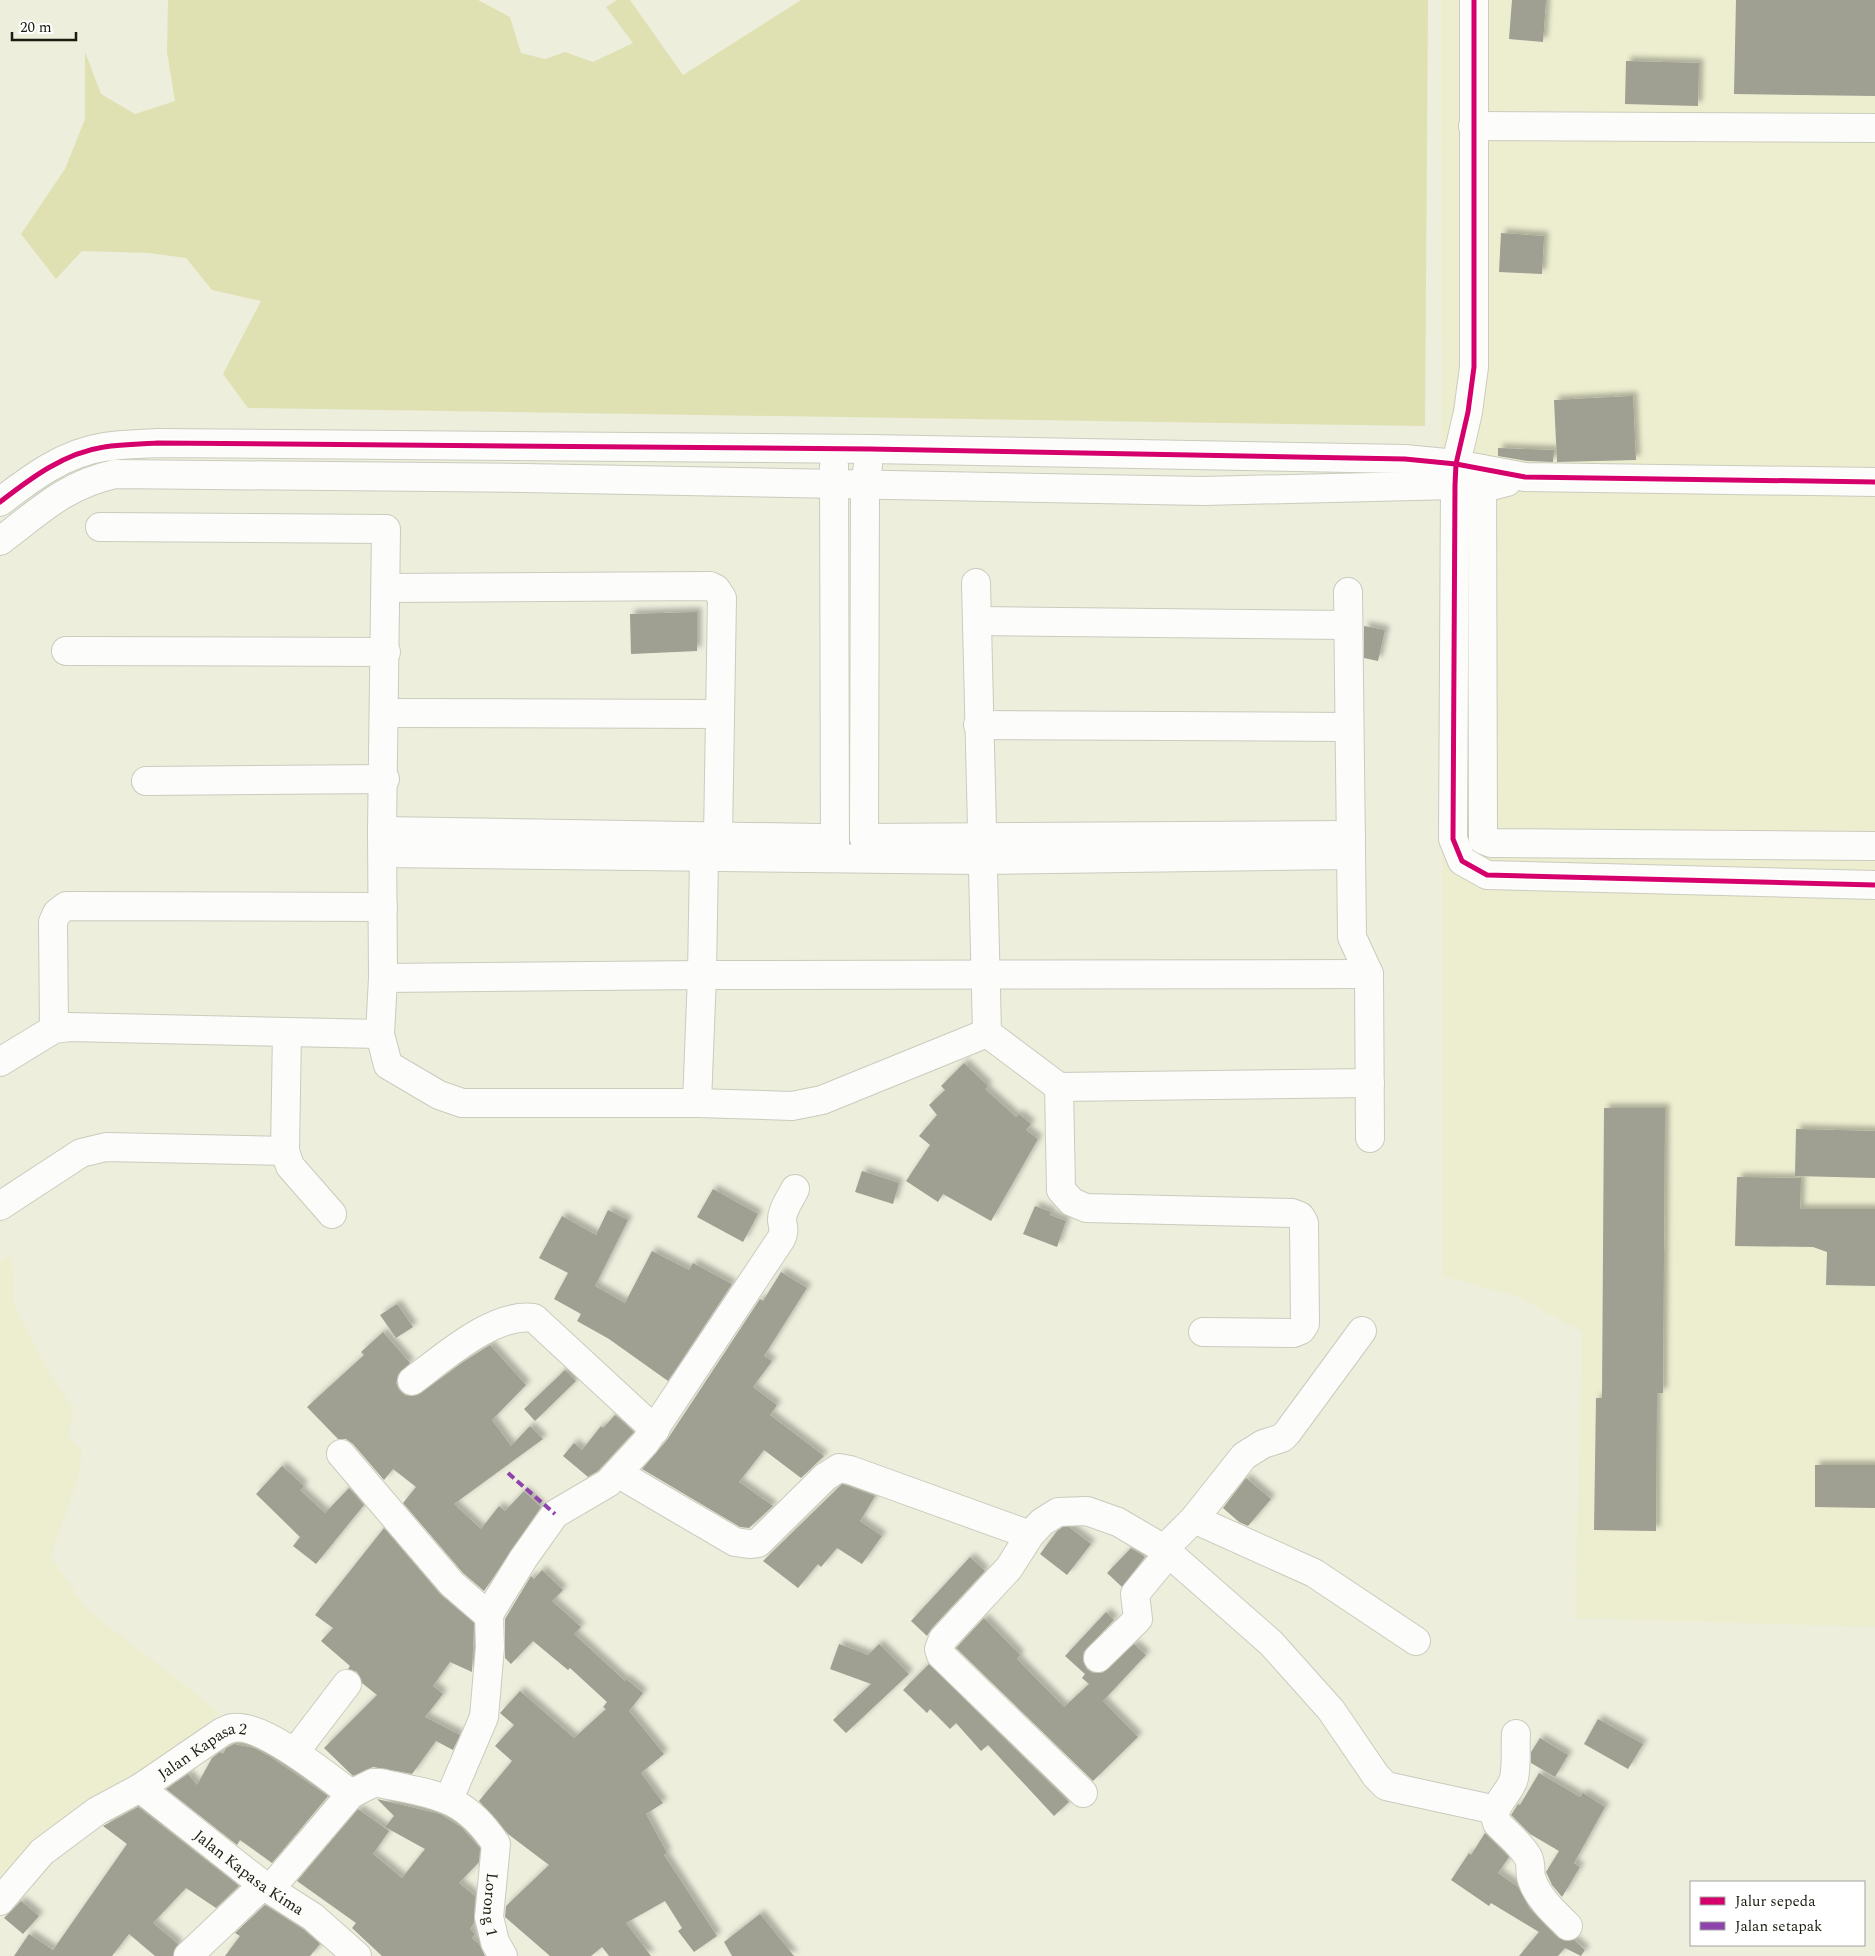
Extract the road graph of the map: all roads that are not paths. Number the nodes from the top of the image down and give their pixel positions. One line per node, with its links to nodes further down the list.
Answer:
1 (1474, 0): 2 (street)
2 (1473, 126): 3 (street); 4 (street)
3 (1875, 128)
4 (1468, 412): 7 (street); 8 (street)
5 (833, 449): 6 (street); 10 (street); 12 (street)
6 (870, 449): 7 (street); 11 (street)
7 (1455, 475): 8 (street); 11 (street); 36 (street)
8 (1482, 479): 9 (street); 28 (street)
9 (1875, 482)
10 (834, 484): 11 (street); 14 (street); 33 (street)
11 (865, 484): 34 (street)
12 (0, 502)
13 (100, 527): 16 (street)
14 (0, 541)
15 (976, 583): 18 (street)
16 (386, 588): 21 (street); 23 (street)
17 (1348, 592): 19 (street)
18 (978, 621): 19 (street); 24 (street)
19 (1348, 626): 25 (street)
20 (66, 651): 21 (street)
21 (386, 652): 22 (street)
22 (385, 713): 23 (street); 26 (street)
23 (720, 714): 32 (street)
24 (978, 725): 25 (street); 35 (street)
25 (1349, 727): 30 (street)
26 (384, 779): 27 (street); 29 (street)
27 (146, 781)
28 (1483, 840): 31 (street); 36 (street)
29 (382, 842): 32 (street); 38 (street)
30 (1350, 845): 35 (street); 39 (street)
31 (1875, 846)
32 (711, 847): 33 (street); 40 (street)
33 (835, 848): 34 (street)
34 (863, 848): 35 (street)
35 (982, 849): 41 (street)
36 (1468, 866): 37 (street)
37 (1875, 885)
38 (383, 906): 42 (street); 43 (street)
39 (1369, 974): 41 (street); 48 (street)
40 (702, 976): 41 (street); 42 (street); 50 (street)
41 (984, 976): 45 (street)
42 (383, 978): 46 (street)
43 (54, 1029): 44 (street); 47 (street)
44 (286, 1032): 46 (street); 52 (street)
45 (987, 1033): 49 (street); 50 (street)
46 (380, 1034): 50 (street)
47 (0, 1062)
48 (1370, 1083): 49 (street); 51 (street)
49 (1059, 1086): 57 (street)
50 (697, 1103)
51 (1370, 1138)
52 (285, 1151): 54 (street); 55 (street)
53 (795, 1189): 59 (street)
54 (0, 1206)
55 (332, 1214)
56 (1362, 1331): 62 (street)
57 (1203, 1332)
58 (412, 1381): 59 (street)
59 (655, 1430): 61 (street)
60 (341, 1454): 65 (street)
61 (619, 1474): 63 (street); 65 (street)
62 (1194, 1519): 64 (street); 66 (street)
63 (1030, 1535): 64 (street); 72 (street)
64 (1166, 1552): 67 (street); 75 (street)
65 (489, 1616): 74 (street)
66 (1416, 1642)
67 (1098, 1658)
68 (347, 1684): 70 (street)
69 (1516, 1734): 75 (street)
70 (295, 1752): 71 (street, Jalan Kapasa 2); 73 (street, Jalan Kapasa 2)
71 (140, 1788): 76 (street, Jalan Kapasa Kima); 77 (street, Jalan Kapasa 2)
72 (1083, 1793)
73 (351, 1794): 74 (street); 76 (street)
74 (454, 1801): 81 (street, Lorong 1)
75 (1496, 1810): 78 (street)
76 (266, 1887): 79 (street); 80 (street, Jalan Kapasa Kima)
77 (0, 1901)
78 (1568, 1926)
79 (188, 1956)
80 (357, 1956)
81 (503, 1956)

